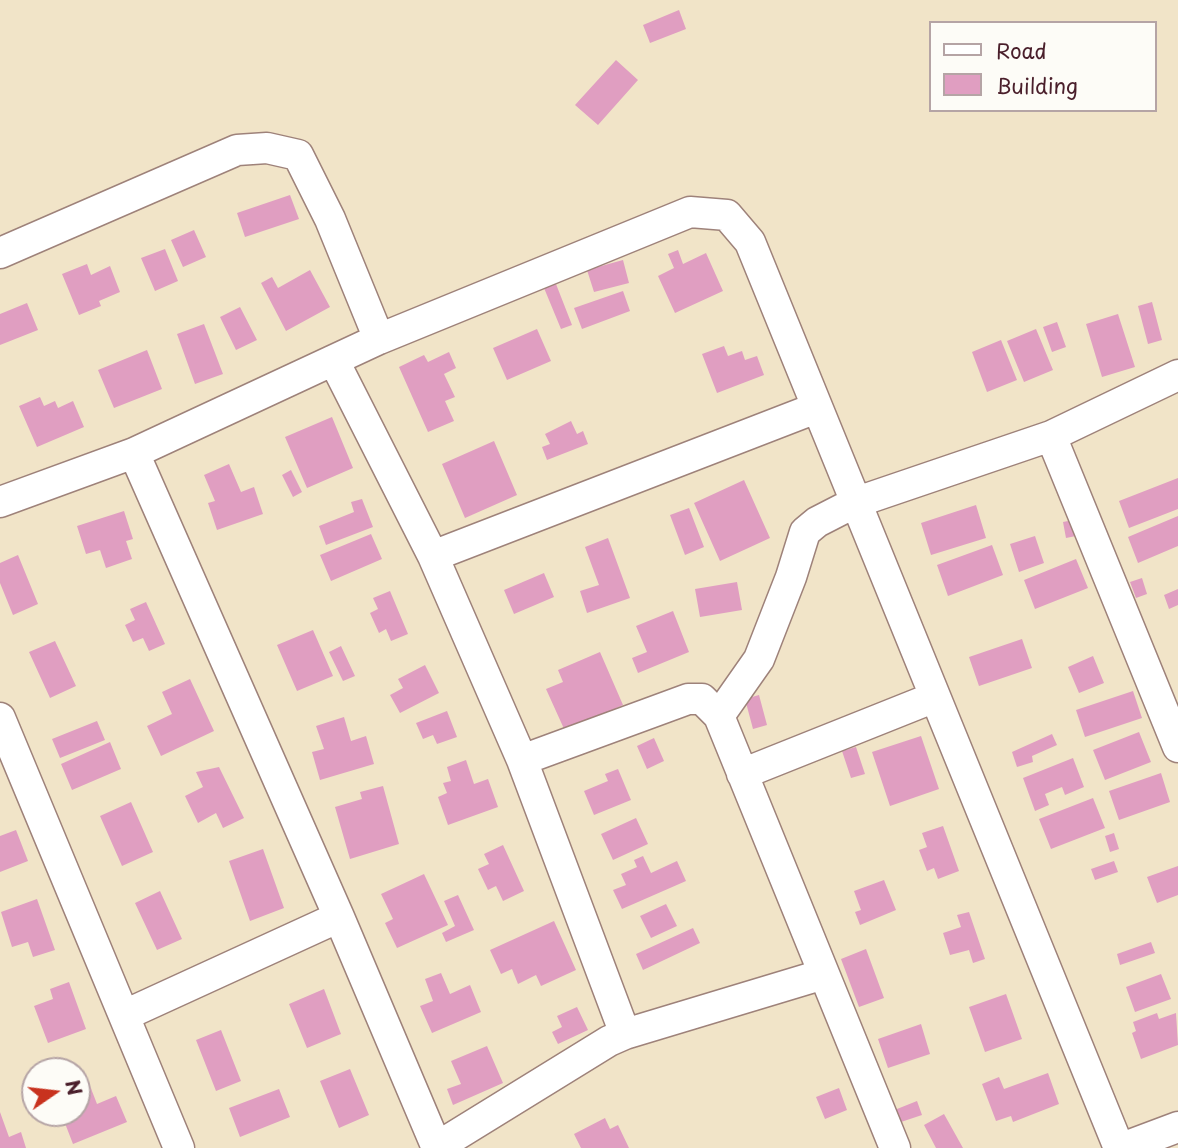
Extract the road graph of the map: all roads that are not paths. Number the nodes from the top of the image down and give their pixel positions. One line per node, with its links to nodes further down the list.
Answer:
1 (0, 253): 2 (street)
2 (379, 339): 3 (street); 5 (street)
3 (334, 361): 7 (street); 10 (street)
4 (1178, 374): 6 (street)
5 (816, 408): 9 (street); 10 (street)
6 (1051, 436): 9 (street); 14 (street)
7 (134, 453): 8 (street); 17 (street)
8 (0, 502)
9 (854, 503): 11 (street); 12 (street)
10 (433, 556): 15 (street)
11 (935, 697): 16 (street); 25 (street)
12 (719, 716): 15 (street); 16 (street)
13 (0, 718): 19 (street)
14 (1178, 747)
15 (522, 760): 20 (street)
16 (742, 774): 18 (street)
17 (339, 916): 19 (street); 23 (street)
18 (824, 974): 20 (street); 24 (street)
19 (125, 1015): 22 (street)
20 (625, 1034): 23 (street)
21 (1178, 1127): 25 (street)
22 (179, 1148)
23 (437, 1148)
24 (895, 1148)
25 (1121, 1148)

